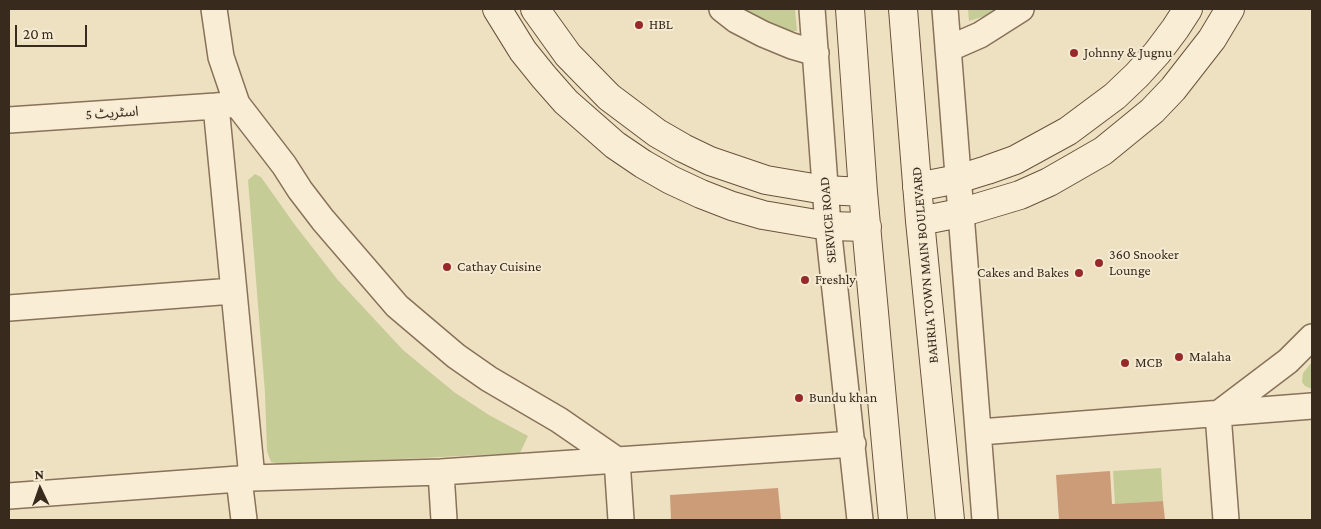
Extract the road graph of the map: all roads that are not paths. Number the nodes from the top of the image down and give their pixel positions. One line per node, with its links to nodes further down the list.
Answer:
1 (214, 9): 14 (street)
2 (497, 9): 22 (street)
3 (535, 9): 18 (street)
4 (722, 9): 13 (street)
5 (812, 9): 13 (street, SERVICE ROAD)
6 (850, 9): 19 (street)
7 (903, 9): 17 (street, BAHRIA TOWN MAIN BOULEVARD)
8 (945, 9): 12 (street)
9 (1021, 9): 12 (street)
10 (1188, 9): 16 (street)
11 (1230, 9): 20 (street)
12 (948, 48): 16 (street)
13 (816, 53): 18 (street, SERVICE ROAD)
14 (227, 105): 15 (street, اسٹریٹ 5); 24 (street); 31 (street)
15 (9, 120)
16 (958, 179): 17 (street); 20 (street)
17 (917, 187): 21 (street, BAHRIA TOWN MAIN BOULEVARD)
18 (825, 190): 19 (street); 22 (street, SERVICE ROAD)
19 (864, 192): 23 (street)
20 (960, 214): 21 (street); 29 (street)
21 (920, 221): 40 (street, BAHRIA TOWN MAIN BOULEVARD)
22 (828, 226): 23 (street); 30 (street, SERVICE ROAD)
23 (867, 227): 39 (street)
24 (233, 291): 25 (street); 33 (street)
25 (9, 308)
26 (1312, 337): 28 (street)
27 (1312, 406): 28 (street)
28 (1218, 414): 29 (street); 42 (street)
29 (980, 432): 41 (street)
30 (853, 444): 31 (street); 38 (street, SERVICE ROAD)
31 (617, 460): 32 (street); 37 (street)
32 (441, 472): 33 (street); 36 (street)
33 (245, 478): 34 (street); 35 (street)
34 (9, 496)
35 (244, 520)
36 (444, 520)
37 (621, 520)
38 (860, 520)
39 (893, 520)
40 (950, 520)
41 (986, 520)
42 (1226, 520)

